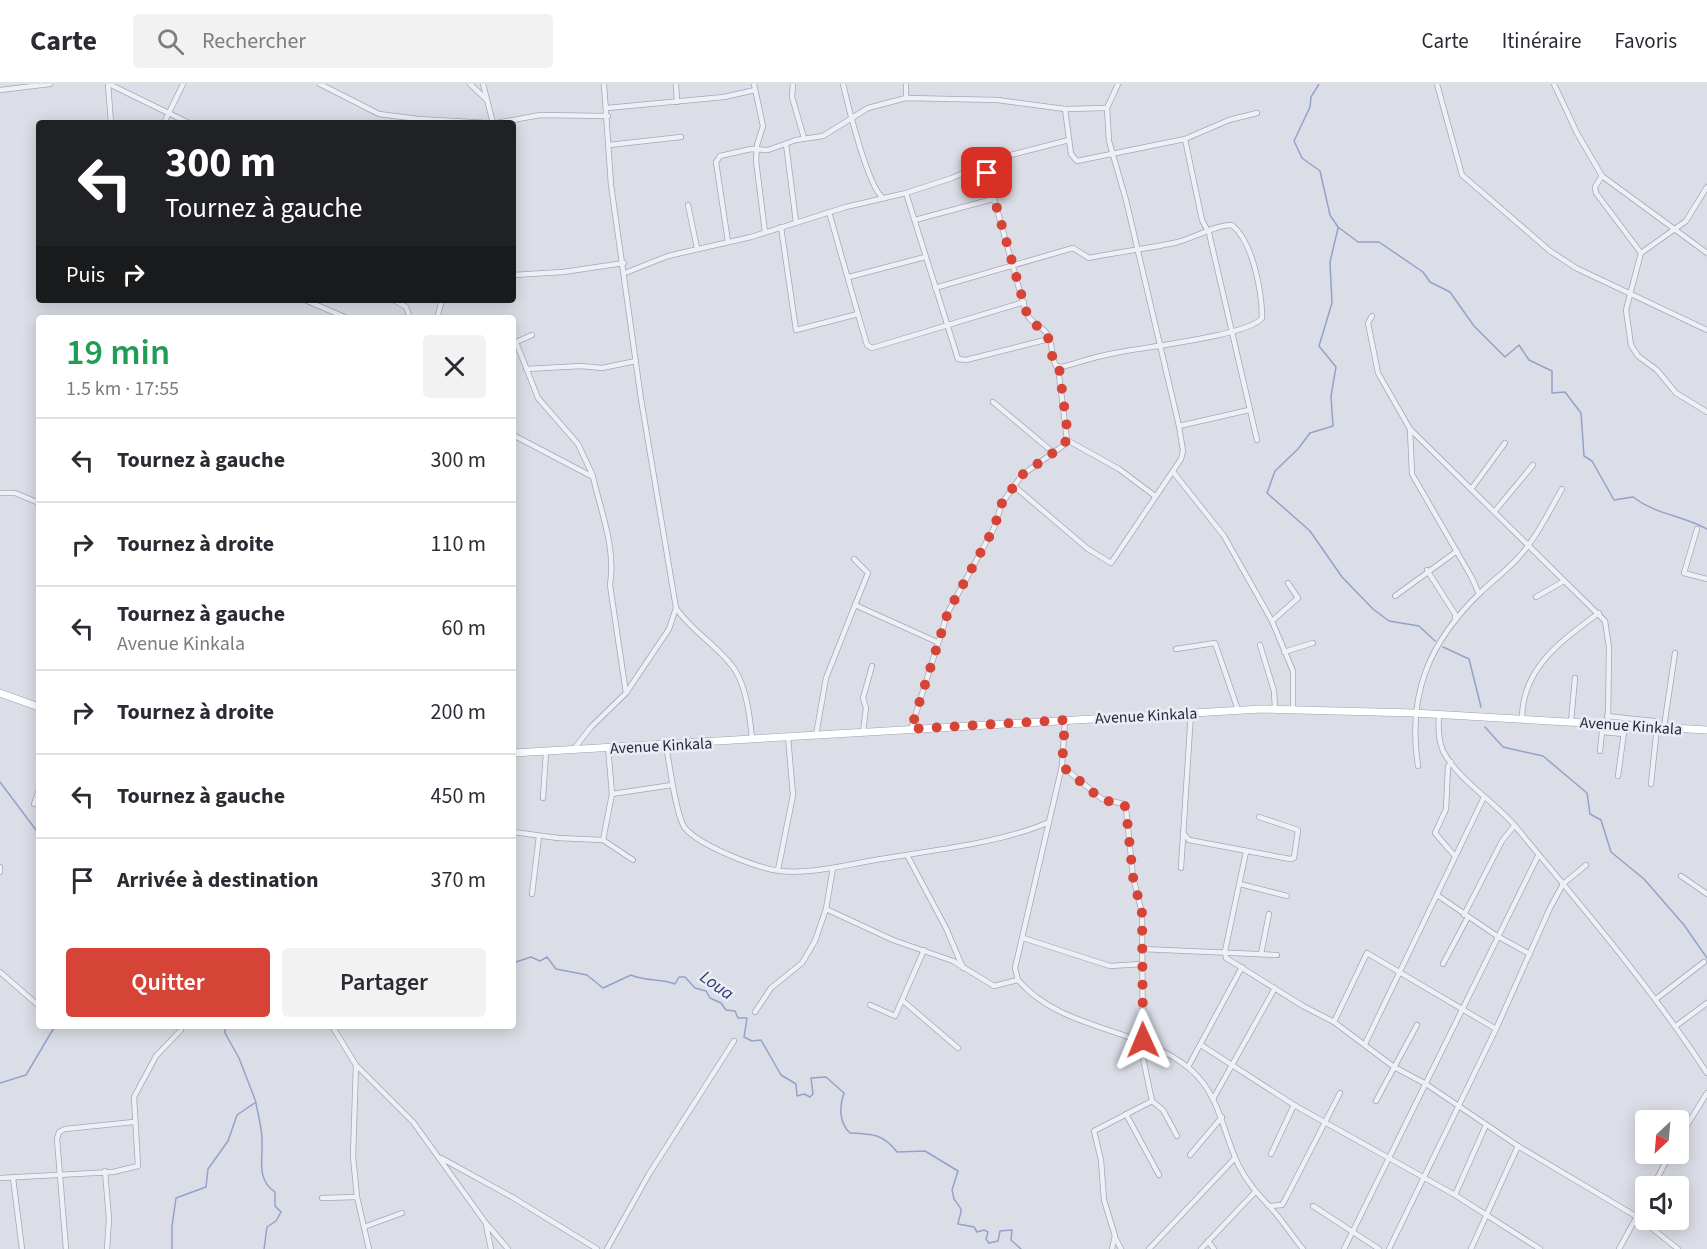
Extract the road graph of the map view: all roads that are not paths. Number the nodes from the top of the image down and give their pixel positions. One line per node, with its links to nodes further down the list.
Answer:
1 (47, 84): 16 (street)
2 (108, 84): 23 (street); 27 (street)
3 (183, 84): 23 (street)
4 (320, 84): 30 (street)
5 (470, 84): 18 (street)
6 (483, 84): 18 (street)
7 (604, 84): 20 (street)
8 (676, 84): 19 (street)
9 (793, 84): 34 (street)
10 (843, 84): 26 (street)
11 (906, 84): 17 (street)
12 (1118, 84): 21 (street)
13 (1437, 84): 67 (street)
14 (1554, 84): 42 (street)
15 (755, 87): 19 (street); 39 (street)
16 (0, 90)
17 (906, 98): 22 (street); 26 (street)
18 (487, 100): 31 (street)
19 (677, 102): 20 (street)
20 (607, 108): 25 (street)
21 (1107, 108): 22 (street); 40 (street)
22 (1065, 109): 36 (street)
23 (170, 113): 28 (street); 29 (street)
24 (1257, 113): 35 (street)
25 (608, 116): 32 (street); 38 (street)
26 (852, 119): 34 (street); 45 (street)
27 (111, 120)
28 (166, 120)
29 (183, 120)
30 (450, 120)
31 (494, 120)
32 (512, 120)
33 (681, 137): 38 (street)
34 (804, 138): 37 (street)
35 (1185, 139): 40 (street); 54 (street)
36 (1069, 140): 40 (street); 41 (street)
37 (786, 144): 39 (street); 50 (street)
38 (609, 145): 61 (street)
39 (756, 151): 53 (street); 55 (street)
40 (1113, 154): 57 (street)
41 (984, 164): 44 (street); 46 (street)
42 (1602, 176): 52 (street); 58 (street)
43 (1707, 187): 52 (street)
44 (906, 193): 45 (street); 49 (street)
45 (883, 198): 48 (street)
46 (993, 199): 49 (street); 62 (street)
47 (688, 205): 56 (street)
48 (829, 212): 50 (street); 65 (street)
49 (915, 220): 60 (street)
50 (796, 222): 51 (street)
51 (781, 227): 53 (street); 73 (street)
52 (1675, 228): 58 (street); 59 (street)
53 (765, 232): 55 (street)
54 (1209, 233): 57 (street); 79 (street); 79 (street)
55 (728, 242): 56 (street)
56 (697, 248): 63 (street)
57 (1138, 249): 62 (street); 82 (street)
58 (1641, 253): 67 (street)
59 (1707, 253)
60 (925, 257): 65 (street); 66 (street)
61 (624, 263): 63 (street); 64 (street)
62 (1014, 267): 66 (street); 68 (street)
63 (625, 273): 83 (street)
64 (516, 274)
65 (849, 277): 73 (street)
66 (935, 288): 77 (street)
67 (1631, 294): 78 (street); 88 (street)
68 (1024, 302): 77 (street); 81 (street)
69 (312, 303): 72 (street)
70 (324, 303): 72 (street)
71 (401, 303): 75 (street)
72 (322, 307): 74 (street)
73 (858, 314): 77 (street)
74 (341, 315)
75 (409, 315)
76 (1371, 316): 90 (street)
77 (946, 324): 81 (street)
78 (1707, 330)
79 (1231, 332): 82 (street); 87 (street)
80 (532, 335): 85 (street)
81 (1049, 339): 84 (street)
82 (1159, 345): 84 (street); 89 (street)
83 (636, 361): 85 (street); 118 (street)
84 (1059, 367): 92 (street)
85 (526, 369): 98 (street)
86 (993, 402): 95 (street)
87 (1249, 410): 89 (street); 93 (street)
88 (1707, 412)
89 (1179, 426): 97 (street)
90 (1410, 429): 100 (street); 108 (street)
91 (516, 437): 98 (street)
92 (1067, 440): 95 (street); 103 (street)
93 (1257, 440)
94 (1505, 443): 100 (street)
95 (1054, 453): 99 (street)
96 (1533, 465): 105 (street)
97 (1174, 473): 103 (street); 120 (street)
98 (593, 477): 131 (street)
99 (1014, 486): 103 (street); 122 (street)
100 (1472, 488): 105 (street)
101 (1562, 489): 107 (street)
102 (0, 493): 104 (street)
103 (1155, 496)
104 (36, 502)
105 (1495, 511): 107 (street)
106 (1697, 529): 111 (street)
107 (1528, 547): 112 (street); 114 (street)
108 (1457, 551): 110 (street); 114 (street)
109 (854, 559): 117 (street)
110 (1427, 570): 115 (street); 121 (street)
111 (1707, 579)
112 (1564, 581): 116 (street); 119 (street)
113 (1288, 584): 120 (street)
114 (1479, 594): 121 (street)
115 (1395, 596)
116 (1536, 597)
117 (855, 605): 122 (street); 150 (street)
118 (676, 608): 131 (street); 152 (street)
119 (1599, 613): 139 (street); 142 (street)
120 (1272, 621): 126 (street)
121 (1455, 621): 137 (street)
122 (937, 642): 145 (street)
123 (1313, 642): 126 (street)
124 (1260, 645): 133 (street)
125 (1176, 649): 135 (street)
126 (1284, 652): 134 (street)
127 (1675, 653): 144 (street)
128 (872, 666): 147 (street)
129 (1575, 678): 141 (street)
130 (0, 693): 132 (main road)
131 (626, 693): 155 (street)
132 (36, 706)
133 (1275, 708): 134 (main road, Avenue Kinkala); 135 (main road, Avenue Kinkala)
134 (1293, 709): 137 (main road, Avenue Kinkala)
135 (1238, 710): 136 (main road, Avenue Kinkala)
136 (1191, 712): 140 (main road, Avenue Kinkala); 174 (street)
137 (1414, 713): 138 (main road, Avenue Kinkala); 161 (street)
138 (1439, 715): 139 (main road, Avenue Kinkala); 159 (street)
139 (1522, 719): 141 (main road, Avenue Kinkala)
140 (1065, 720): 145 (main road, Avenue Kinkala); 160 (street)
141 (1571, 721): 142 (main road, Avenue Kinkala)
142 (1610, 721): 143 (main road, Avenue Kinkala); 148 (street)
143 (1631, 723): 144 (main road, Avenue Kinkala); 149 (street)
144 (1658, 724): 146 (main road, Avenue Kinkala); 163 (street)
145 (911, 729): 147 (main road, Avenue Kinkala)
146 (1707, 730)
147 (863, 732): 150 (main road, Avenue Kinkala)
148 (1612, 732): 149 (street); 157 (street)
149 (1624, 734): 162 (street)
150 (816, 735): 151 (main road, Avenue Kinkala)
151 (788, 736): 152 (main road, Avenue Kinkala); 186 (street)
152 (752, 739): 153 (main road, Avenue Kinkala)
153 (666, 745): 154 (main road, Avenue Kinkala); 164 (street)
154 (608, 747): 155 (main road, Avenue Kinkala); 165 (street)
155 (573, 751): 156 (main road, Avenue Kinkala)
156 (546, 752): 158 (main road, Avenue Kinkala); 168 (street)
157 (1600, 752)
158 (516, 753)
159 (1451, 762): 166 (street); 179 (street)
160 (1062, 766): 171 (street); 200 (street)
161 (1418, 766)
162 (1618, 776)
163 (1651, 784)
164 (672, 785): 165 (street); 186 (street)
165 (612, 794): 176 (street)
166 (1485, 796): 172 (street); 179 (street)
167 (36, 798): 169 (street)
168 (543, 798)
169 (34, 804)
170 (1259, 817): 177 (street)
171 (1049, 822): 178 (street); 199 (street)
172 (1515, 826): 180 (street); 197 (street)
173 (516, 832): 175 (street)
174 (1183, 833): 177 (street); 185 (street)
175 (539, 836): 176 (street); 191 (street)
176 (603, 840): 181 (street)
177 (1246, 852): 189 (street)
178 (907, 855): 184 (street); 210 (street)
179 (1454, 855): 193 (street)
180 (1538, 855): 190 (street); 198 (street)
181 (633, 860)
182 (1586, 865): 190 (street)
183 (0, 867): 187 (street)
184 (833, 868): 186 (street); 195 (street)
185 (1181, 868)
186 (778, 870)
187 (0, 872)
188 (1681, 876): 192 (street)
189 (1240, 884): 194 (street); 202 (street)
190 (1563, 884): 204 (street); 215 (street)
191 (532, 894)
192 (1707, 894)
193 (1437, 895): 197 (street); 211 (street)
194 (1287, 896)
195 (826, 909): 201 (street); 221 (street)
196 (1269, 914): 203 (street)
197 (1466, 916): 198 (street); 208 (street)
198 (1497, 936): 204 (street); 220 (street)
199 (1023, 938): 207 (street); 213 (street)
200 (1142, 949): 202 (street); 207 (street)
201 (924, 950): 210 (street); 216 (street)
202 (1225, 951): 203 (street); 209 (street)
203 (1261, 954): 205 (street)
204 (1530, 954): 227 (street)
205 (1276, 955)
206 (1704, 962): 215 (street)
207 (1142, 964): 228 (street)
208 (1443, 964)
209 (1242, 967): 214 (street); 231 (street)
210 (963, 968): 213 (street)
211 (1399, 970): 220 (street); 222 (street); 230 (street)
212 (0, 972): 217 (street)
213 (1018, 980): 228 (street)
214 (1275, 988): 222 (street); 234 (street)
215 (1656, 999): 224 (street)
216 (902, 1000): 219 (street); 232 (street)
217 (36, 1003)
218 (1707, 1003): 224 (street)
219 (870, 1005)
220 (1462, 1007): 227 (street); 238 (street)
221 (755, 1012)
222 (1334, 1022): 230 (street)
223 (1418, 1025): 236 (street)
224 (1676, 1026): 237 (street)
225 (181, 1029): 248 (street)
226 (334, 1029): 233 (street)
227 (1496, 1029): 245 (street)
228 (1143, 1040): 235 (street); 242 (street)
229 (734, 1041): 288 (street)
230 (1365, 1044): 236 (street)
231 (1201, 1045): 234 (street); 235 (street)
232 (958, 1048)
233 (356, 1065): 256 (street); 267 (street)
234 (1233, 1066): 241 (street); 244 (street)
235 (1188, 1067): 241 (street)
236 (1394, 1067): 238 (street); 243 (street)
237 (1707, 1073)
238 (1426, 1084): 245 (street); 258 (street)
239 (1340, 1093): 249 (street)
240 (1707, 1093): 250 (street)
241 (1213, 1099): 247 (street)
242 (1152, 1101): 246 (street); 252 (street)
243 (1376, 1101)
244 (1294, 1106): 249 (street); 255 (street)
245 (1457, 1106): 251 (street); 262 (street)
246 (1126, 1114): 261 (street); 279 (street)
247 (1222, 1117): 254 (street); 257 (street)
248 (134, 1122): 259 (street); 260 (street)
249 (1327, 1122): 258 (street); 269 (street)
250 (1689, 1122)
251 (1486, 1125): 253 (street); 266 (street)
252 (1177, 1136)
253 (1518, 1146): 272 (street); 273 (street)
254 (1190, 1155)
255 (1271, 1155)
256 (439, 1156): 275 (street); 287 (street)
257 (1235, 1158): 265 (street); 291 (street)
258 (1390, 1159): 262 (street); 278 (street)
259 (105, 1171): 260 (street); 283 (street)
260 (60, 1173): 264 (street); 282 (street)
261 (1159, 1175)
262 (1423, 1177): 266 (street); 297 (street)
263 (0, 1178): 264 (street)
264 (13, 1178): 281 (street)
265 (1255, 1192): 269 (street); 280 (street)
266 (1455, 1195): 273 (street)
267 (357, 1197): 268 (street); 276 (street)
268 (322, 1198)
269 (1270, 1206): 294 (street)
270 (1312, 1206): 278 (street)
271 (402, 1213): 276 (street)
272 (1635, 1215)
273 (1487, 1216): 298 (street); 299 (street)
274 (1635, 1218): 300 (street)
275 (485, 1222): 285 (street); 286 (street)
276 (364, 1227): 284 (street)
277 (1654, 1230): 301 (street)
278 (1354, 1231): 295 (street); 296 (street)
279 (1114, 1236): 289 (street); 290 (street)
280 (1208, 1241): 292 (street); 293 (street)
281 (22, 1249)
282 (66, 1249)
283 (107, 1249)
284 (369, 1249)
285 (491, 1249)
286 (507, 1249)
287 (597, 1249)
288 (607, 1249)
289 (1112, 1249)
290 (1121, 1249)
291 (1149, 1249)
292 (1201, 1249)
293 (1215, 1249)
294 (1303, 1249)
295 (1344, 1249)
296 (1379, 1249)
297 (1389, 1249)
298 (1471, 1249)
299 (1540, 1249)
300 (1619, 1249)
301 (1678, 1249)

